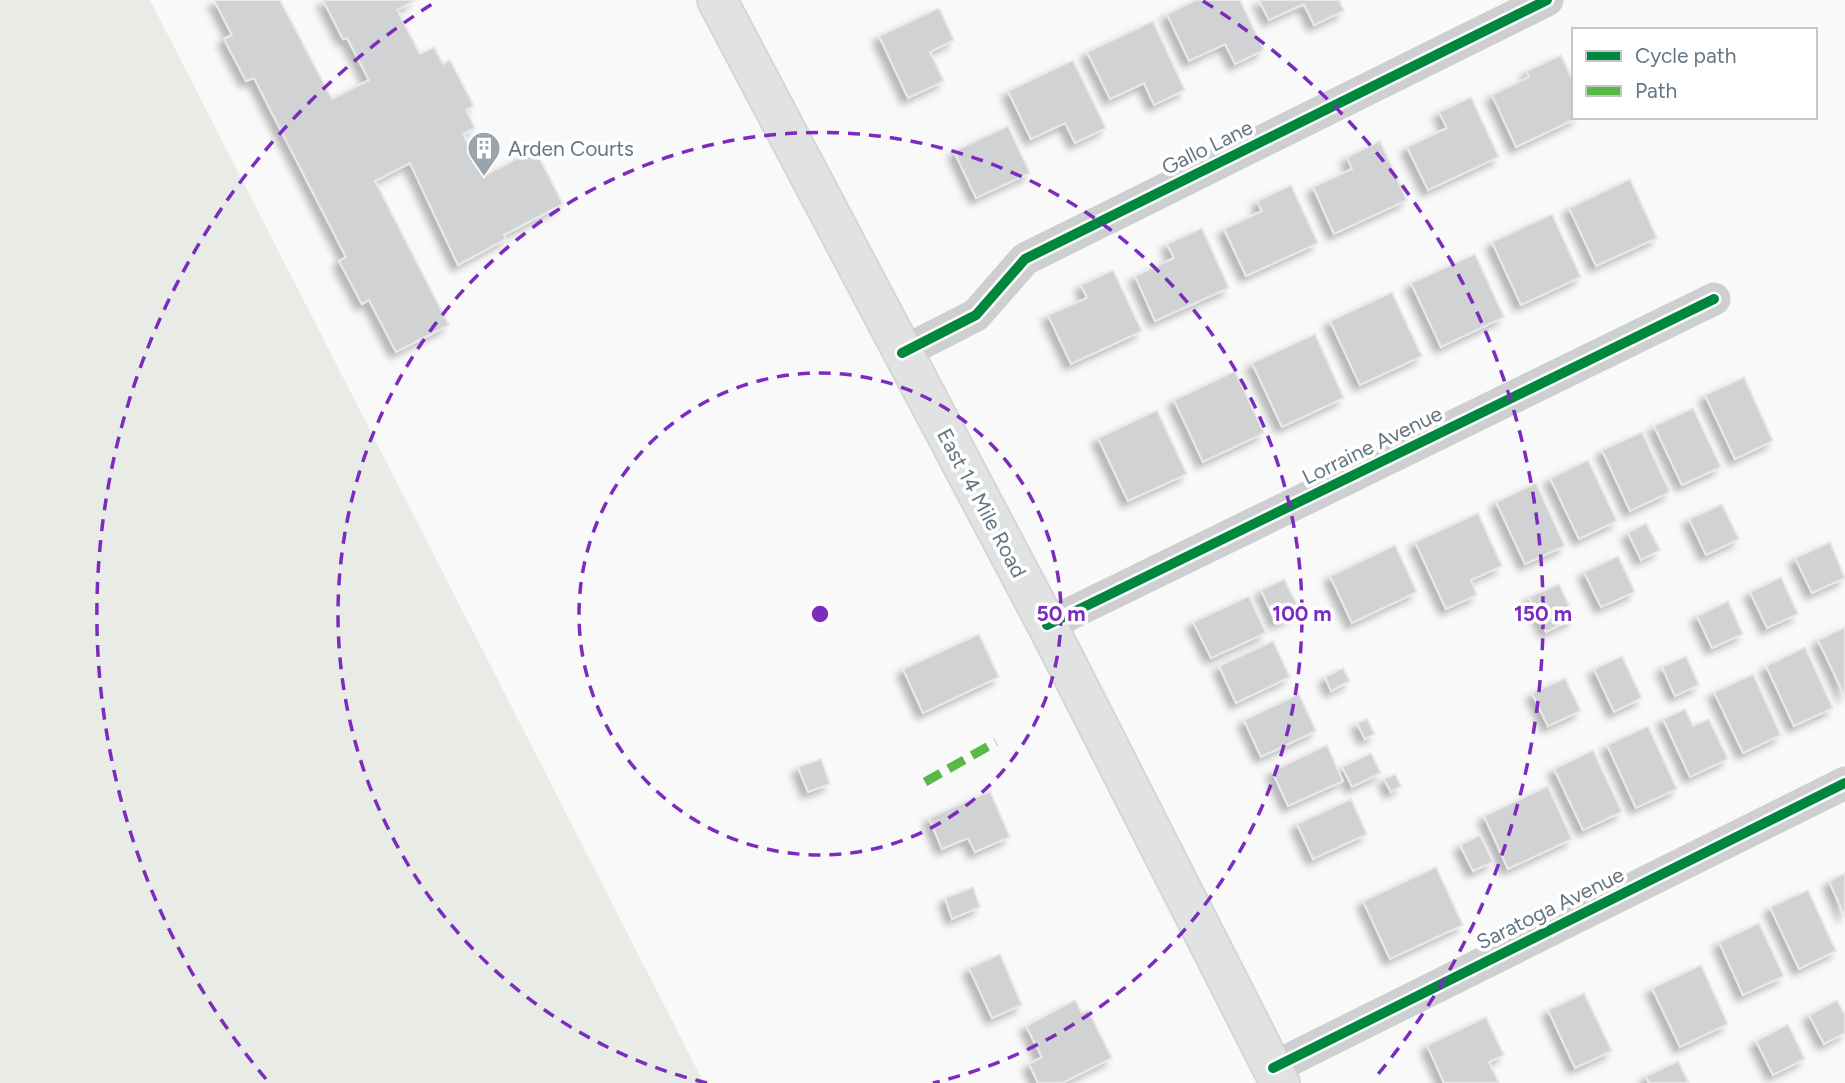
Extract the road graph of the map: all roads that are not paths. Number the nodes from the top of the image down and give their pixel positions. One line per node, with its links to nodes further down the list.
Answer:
1 (717, 0): 4 (main road, East 14 Mile Road)
2 (1547, 0): 4 (street, Gallo Lane)
3 (1714, 299): 5 (street, Lorraine Avenue)
4 (902, 353): 5 (main road, East 14 Mile Road)
5 (1047, 625): 7 (main road, East 14 Mile Road)
6 (1845, 783): 7 (street, Saratoga Avenue)
7 (1277, 1076)

